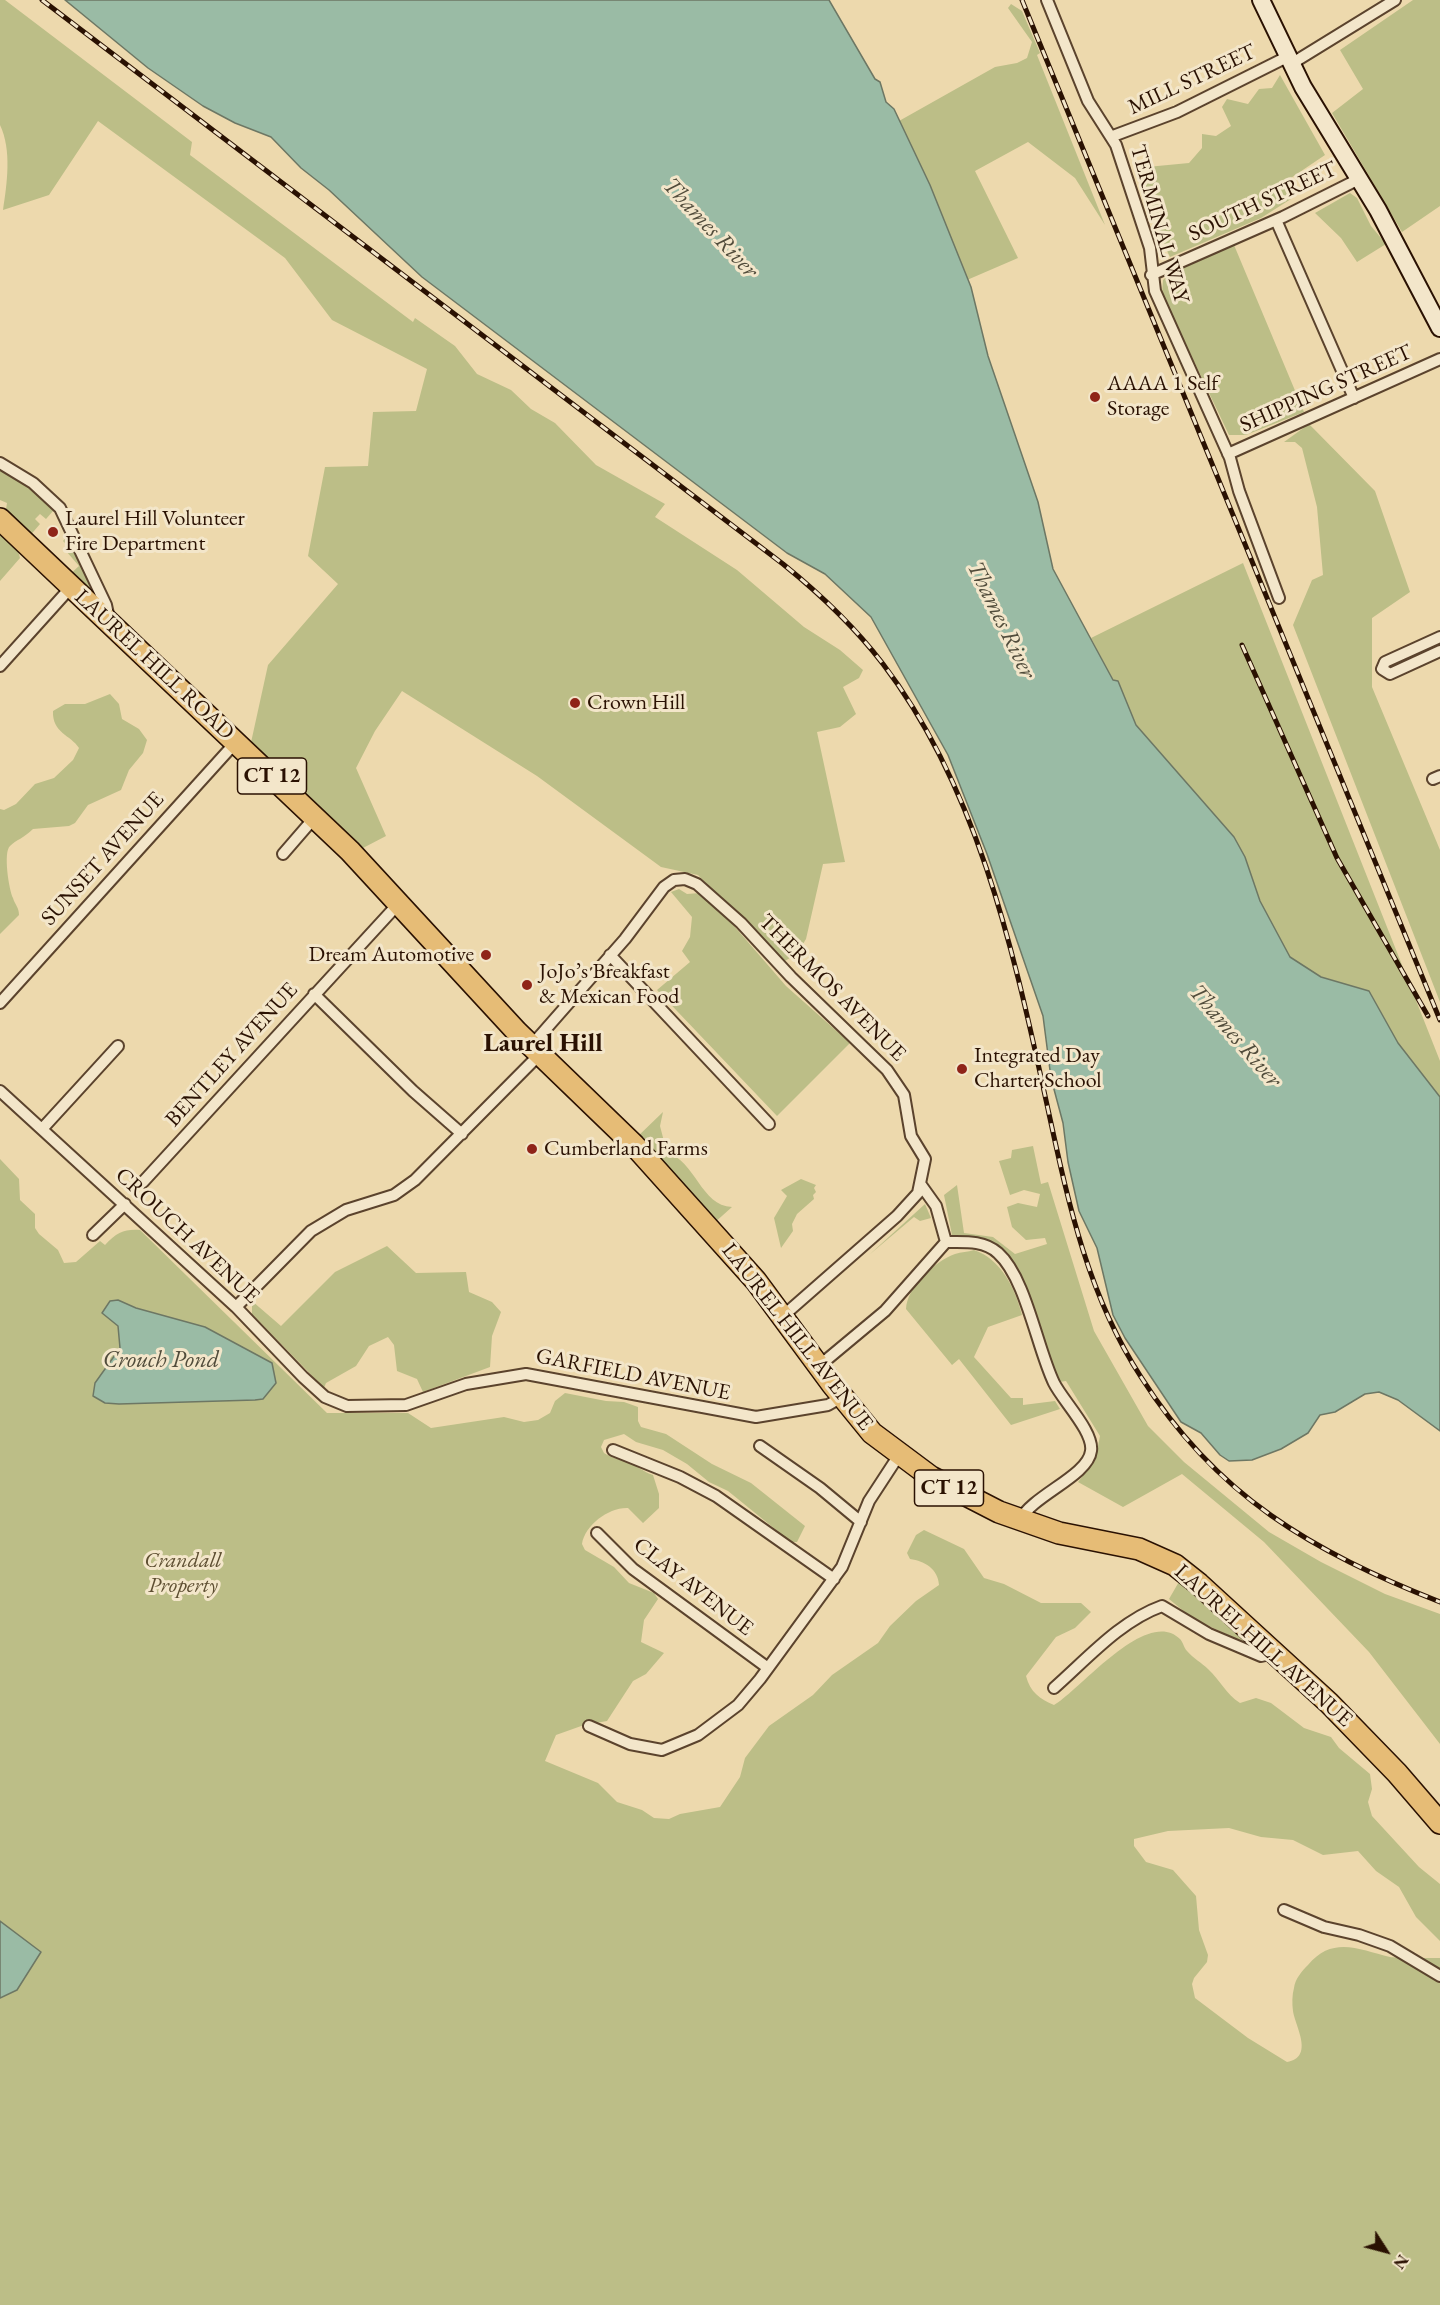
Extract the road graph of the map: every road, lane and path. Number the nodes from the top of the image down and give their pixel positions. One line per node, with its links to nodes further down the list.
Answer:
1 (1047, 0): 5 (street, TERMINAL WAY)
2 (1261, 0): 4 (main road)
3 (1395, 0): 4 (street, MILL STREET)
4 (1289, 61): 5 (street, MILL STREET); 6 (main road)
5 (1113, 136): 8 (street, TERMINAL WAY)
6 (1359, 179): 7 (street, SOUTH STREET); 9 (main road)
7 (1276, 220): 8 (street, SOUTH STREET); 11 (street)
8 (1151, 275): 12 (street, TERMINAL WAY)
9 (1440, 328)
10 (1440, 359): 11 (street, SHIPPING STREET)
11 (1354, 398): 12 (street, SHIPPING STREET)
12 (1228, 454): 16 (street, TERMINAL WAY)
13 (0, 463): 17 (street)
14 (0, 519): 15 (highway, LAUREL HILL ROAD / CT 12)
15 (72, 586): 17 (highway, LAUREL HILL ROAD / CT 12); 20 (street)
16 (1280, 598)
17 (109, 622): 21 (highway, LAUREL HILL ROAD / CT 12)
18 (1440, 637): 19 (street)
19 (1440, 651)
20 (0, 666)
21 (236, 742): 22 (highway, LAUREL HILL ROAD / CT 12); 27 (street, SUNSET AVENUE)
22 (315, 817): 23 (street); 24 (highway, LAUREL HILL ROAD / CT 12)
23 (283, 854)
24 (399, 903): 26 (street, BENTLEY AVENUE); 29 (highway, LAUREL HILL ROAD / CT 12)
25 (610, 955): 29 (street, THERMOS AVENUE); 31 (street); 35 (street, THERMOS AVENUE)
26 (314, 994): 33 (street); 34 (street, BENTLEY AVENUE)
27 (0, 1003)
28 (118, 1046): 32 (street)
29 (535, 1050): 33 (street, THERMOS AVENUE); 40 (highway, LAUREL HILL AVENUE / CT 12)
30 (0, 1091): 32 (street, CROUCH AVENUE)
31 (768, 1124)
32 (42, 1130): 36 (street, CROUCH AVENUE)
33 (462, 1134): 39 (street, THERMOS AVENUE)
34 (143, 1182)
35 (921, 1185): 38 (street); 40 (street)
36 (125, 1204): 37 (street); 39 (street, CROUCH AVENUE)
37 (93, 1235)
38 (946, 1242): 41 (street); 47 (street)
39 (236, 1307): 43 (street, CROUCH AVENUE)
40 (783, 1316): 41 (highway, LAUREL HILL AVENUE / CT 12)
41 (819, 1366): 42 (highway, LAUREL HILL AVENUE / CT 12)
42 (842, 1397): 43 (street, GARFIELD AVENUE); 46 (highway, LAUREL HILL AVENUE / CT 12)
43 (347, 1406)
44 (760, 1446): 48 (street)
45 (613, 1450): 50 (street)
46 (899, 1455): 47 (highway, LAUREL HILL AVENUE / CT 12); 48 (street)
47 (1020, 1520): 51 (highway, LAUREL HILL AVENUE / CT 12)
48 (861, 1522): 50 (street)
49 (597, 1533): 52 (street, CLAY AVENUE)
50 (834, 1580): 52 (street)
51 (1275, 1653): 53 (street); 55 (highway, LAUREL HILL AVENUE / CT 12)
52 (768, 1668): 54 (street)
53 (1054, 1688)
54 (589, 1726)
55 (1440, 1823)
56 (1284, 1910): 57 (street)
57 (1440, 1976)

